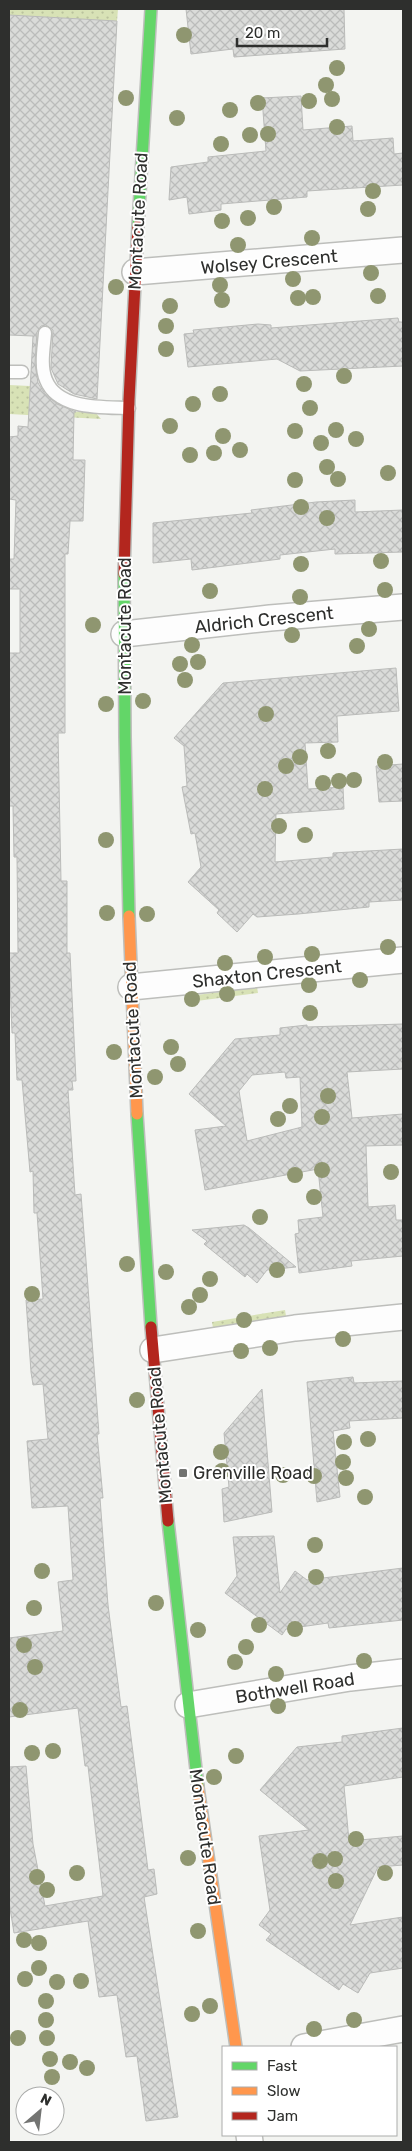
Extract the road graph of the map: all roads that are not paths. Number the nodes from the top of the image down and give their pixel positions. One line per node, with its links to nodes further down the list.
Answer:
1 (152, 9): 3 (street, Montacute Road)
2 (403, 250): 3 (street, Wolsey Crescent)
3 (135, 272): 7 (street, Montacute Road)
4 (45, 333): 7 (lane)
5 (9, 372): 6 (lane)
6 (22, 372)
7 (129, 408): 9 (street, Montacute Road)
8 (403, 607): 9 (street, Aldrich Crescent)
9 (124, 634): 11 (street, Montacute Road)
10 (403, 960): 11 (street, Shaxton Crescent)
11 (131, 987): 13 (street, Montacute Road)
12 (403, 1317): 13 (street)
13 (153, 1350): 15 (street, Montacute Road)
14 (403, 1672): 15 (street, Bothwell Road)
15 (188, 1705): 17 (street, Montacute Road)
16 (403, 2029): 18 (street)
17 (236, 2046)
18 (310, 2046)

